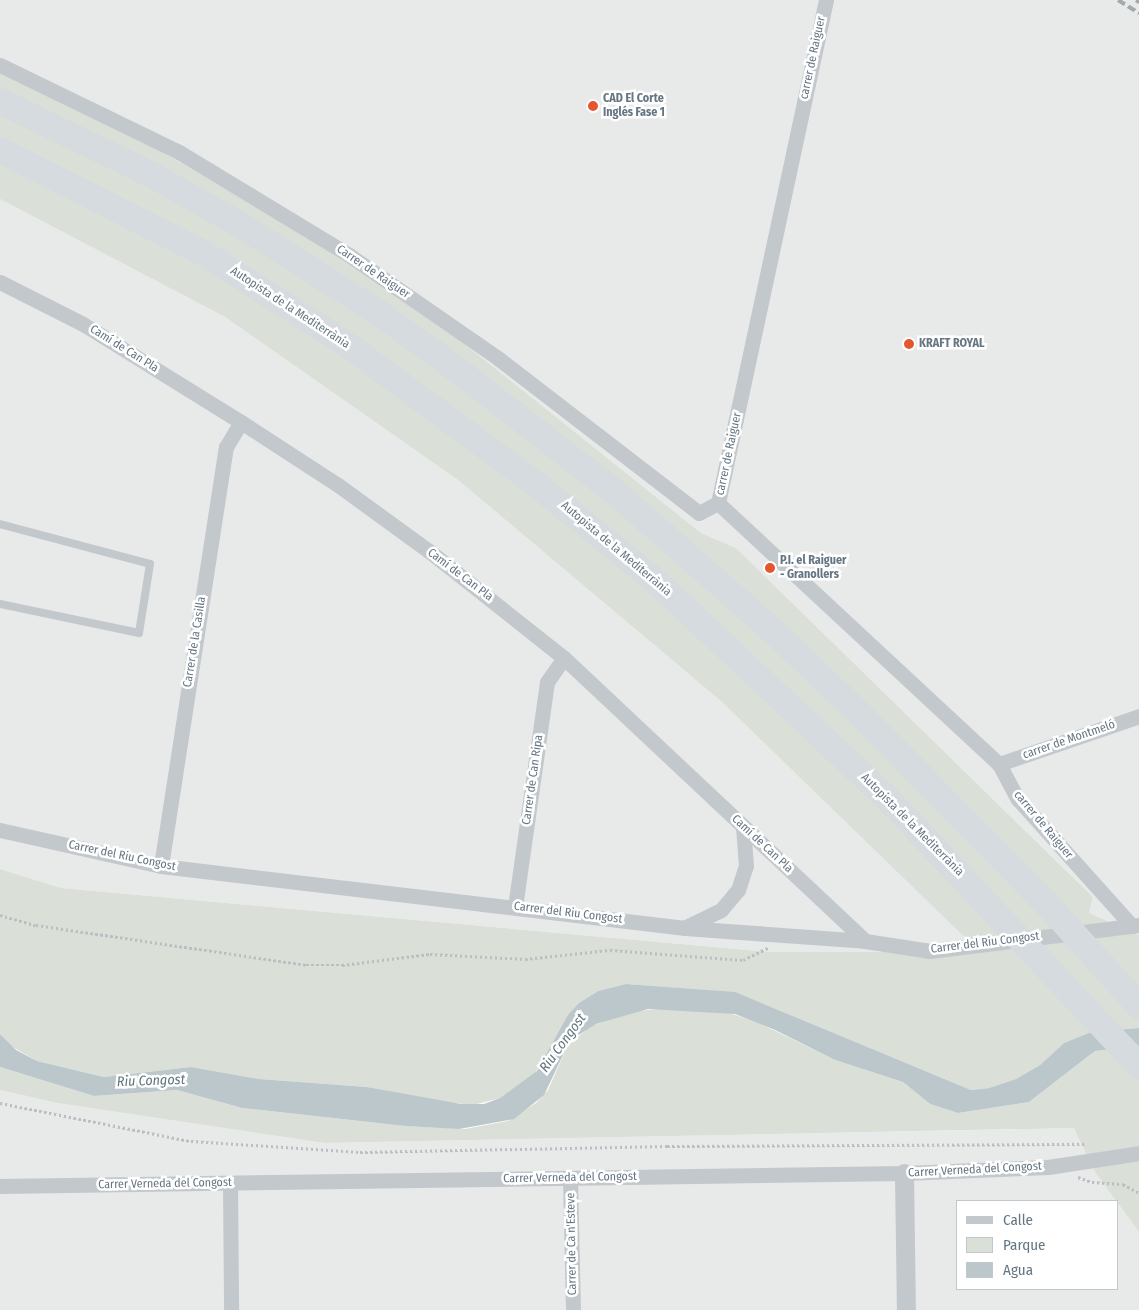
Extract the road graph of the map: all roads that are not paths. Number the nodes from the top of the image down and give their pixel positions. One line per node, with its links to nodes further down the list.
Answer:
1 (826, 0): 7 (street, carrer de Raiguer)
2 (0, 65): 7 (street, Carrer de Raiguer)
3 (0, 101): 20 (highway)
4 (0, 150): 21 (highway, Autopista de la Mediterrània)
5 (0, 282): 6 (street, Camí de Can Pla)
6 (241, 422): 10 (street, Camí de Can Pla); 15 (street, Carrer de la Casilla)
7 (718, 503): 12 (street, carrer de Raiguer)
8 (0, 524): 9 (lane)
9 (0, 604)
10 (564, 658): 13 (street, Camí de Can Pla); 16 (street, Carrer de Can Ripa)
11 (1139, 716): 12 (street, carrer de Montmeló)
12 (998, 764): 17 (street, carrer de Raiguer)
13 (743, 826): 18 (street); 19 (street, Camí de Can Pla)
14 (0, 830): 15 (street, Carrer del Riu Congost)
15 (161, 866): 16 (street, Carrer del Riu Congost)
16 (515, 907): 18 (street, Carrer del Riu Congost)
17 (1136, 925): 19 (street, Carrer del Riu Congost)
18 (685, 928): 19 (street, Carrer del Riu Congost)
19 (865, 941)
20 (1139, 1006)
21 (1139, 1066)
22 (1139, 1153): 23 (street, Carrer Verneda del Congost)
23 (904, 1174): 24 (street, Carrer Verneda del Congost); 29 (street)
24 (570, 1178): 25 (street, Carrer Verneda del Congost); 28 (street, Carrer de Ca n'Esteve)
25 (230, 1183): 26 (street, Carrer Verneda del Congost); 27 (street)
26 (0, 1186)
27 (231, 1310)
28 (573, 1310)
29 (906, 1310)

